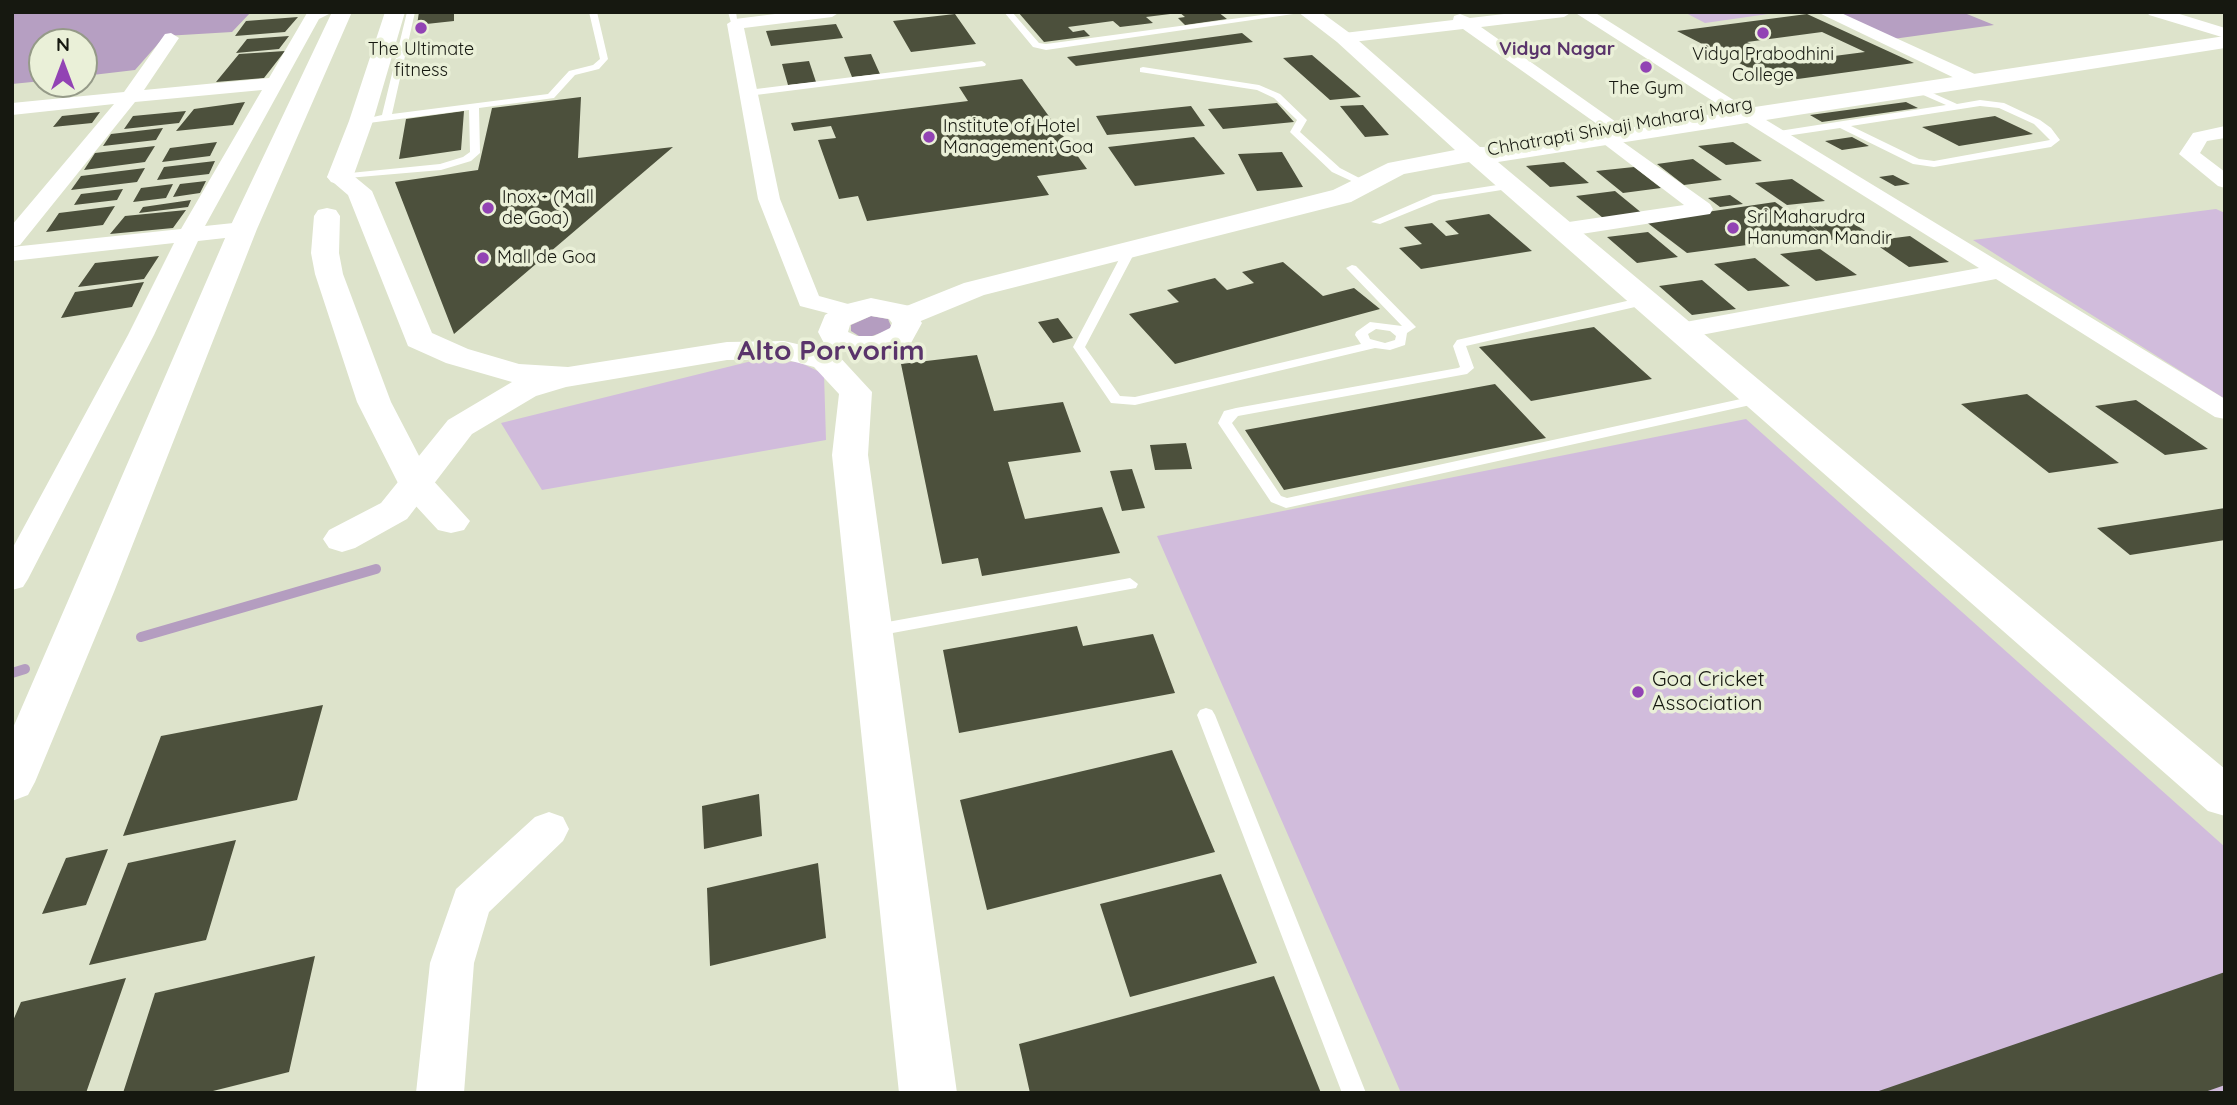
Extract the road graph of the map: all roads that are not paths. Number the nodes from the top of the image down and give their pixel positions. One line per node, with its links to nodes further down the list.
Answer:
1 (325, 12): 22 (street)
2 (342, 12): 43 (main road)
3 (395, 12): 31 (main road)
4 (411, 12): 30 (lane)
5 (593, 12): 26 (lane)
6 (832, 12): 14 (street)
7 (1008, 12): 8 (lane)
8 (1306, 12): 18 (main road)
9 (1450, 12): 15 (street)
10 (1564, 12): 15 (street)
11 (1582, 12): 29 (street)
12 (1825, 12): 21 (street)
13 (2155, 12): 16 (street)
14 (734, 18): 24 (street)
15 (1467, 24): 18 (street); 33 (street)
16 (2224, 35): 21 (main road, Chhatrapti Shivaji Maharaj Marg)
17 (170, 37): 25 (street)
18 (1344, 38): 36 (main road)
19 (982, 64): 24 (lane)
20 (1143, 70): 39 (lane)
21 (1965, 76): 23 (main road, Chhatrapti Shivaji Maharaj Marg); 29 (main road, Chhatrapti Shivaji Maharaj Marg)
22 (275, 83): 25 (street); 45 (street)
23 (1917, 89): 27 (lane); 29 (main road, Chhatrapti Shivaji Maharaj Marg)
24 (748, 93): 53 (street)
25 (130, 97): 28 (street); 46 (street)
26 (474, 106): 30 (lane); 37 (lane)
27 (1957, 107): 32 (lane); 32 (lane)
28 (12, 109)
29 (1741, 110): 33 (main road, Chhatrapti Shivaji Maharaj Marg); 35 (street)
30 (386, 118): 31 (lane)
31 (361, 121): 37 (main road)
32 (1842, 125): 35 (lane)
33 (1608, 132): 36 (main road, Chhatrapti Shivaji Maharaj Marg); 44 (street)
34 (2225, 132): 38 (street)
35 (1780, 134): 50 (street)
36 (1475, 154): 39 (main road, Chhatrapti Shivaji Maharaj Marg); 40 (main road)
37 (340, 177): 59 (main road)
38 (2225, 182)
39 (1364, 183): 47 (main road, Chhatrapti Shivaji Maharaj Marg)
40 (1510, 186): 42 (lane); 44 (main road)
41 (327, 216): 63 (main road)
42 (1376, 222)
43 (243, 229): 45 (street); 70 (main road)
44 (1562, 230): 51 (main road)
45 (189, 235): 48 (street); 66 (street)
46 (12, 240)
47 (1130, 250): 52 (main road, Chhatrapti Shivaji Maharaj Marg); 57 (lane)
48 (12, 254)
49 (1352, 268): 54 (lane)
50 (2000, 271): 55 (street); 62 (street)
51 (1644, 301): 55 (main road); 61 (lane)
52 (905, 317): 53 (main road); 56 (main road)
53 (841, 322): 56 (main road); 58 (main road)
54 (1399, 331): 57 (lane); 57 (lane)
55 (1680, 331): 61 (main road)
56 (878, 345): 60 (main road)
57 (1372, 345)
58 (727, 351): 59 (main road); 60 (main road)
59 (568, 377): 63 (main road)
60 (856, 392): 68 (main road)
61 (1759, 399): 71 (main road)
62 (2225, 411)
63 (415, 483): 64 (main road); 65 (main road)
64 (451, 521)
65 (342, 539)
66 (12, 579)
67 (1130, 584): 68 (lane)
68 (872, 631): 74 (main road)
69 (1206, 715): 75 (lane)
70 (12, 782)
71 (2225, 797)
72 (549, 829): 73 (street)
73 (440, 1093)
74 (928, 1093)
75 (1354, 1093)

